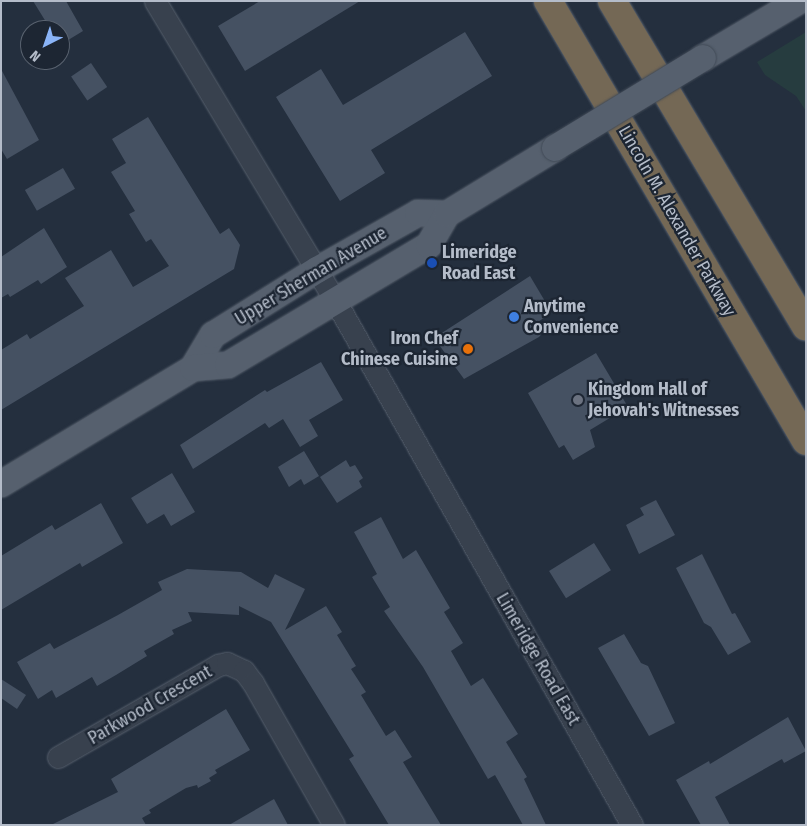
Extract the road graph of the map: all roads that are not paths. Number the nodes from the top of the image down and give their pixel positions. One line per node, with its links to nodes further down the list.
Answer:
1 (548, 1): 10 (highway, Lincoln M. Alexander Parkway)
2 (612, 1): 8 (highway)
3 (799, 1): 5 (main road, Upper Sherman Avenue, bridge)
4 (160, 3): 6 (street, Limeridge Road East)
5 (447, 214): 6 (main road, Upper Sherman Avenue); 7 (main road, Upper Sherman Avenue)
6 (317, 270): 7 (street, Limeridge Road East); 9 (main road, Upper Sherman Avenue)
7 (336, 302): 9 (main road, Upper Sherman Avenue); 14 (street, Limeridge Road East)
8 (806, 327)
9 (193, 368): 11 (main road, Upper Sherman Avenue)
10 (806, 441)
11 (1, 484)
12 (58, 757): 13 (street, Parkwood Crescent)
13 (334, 825)
14 (632, 825)

